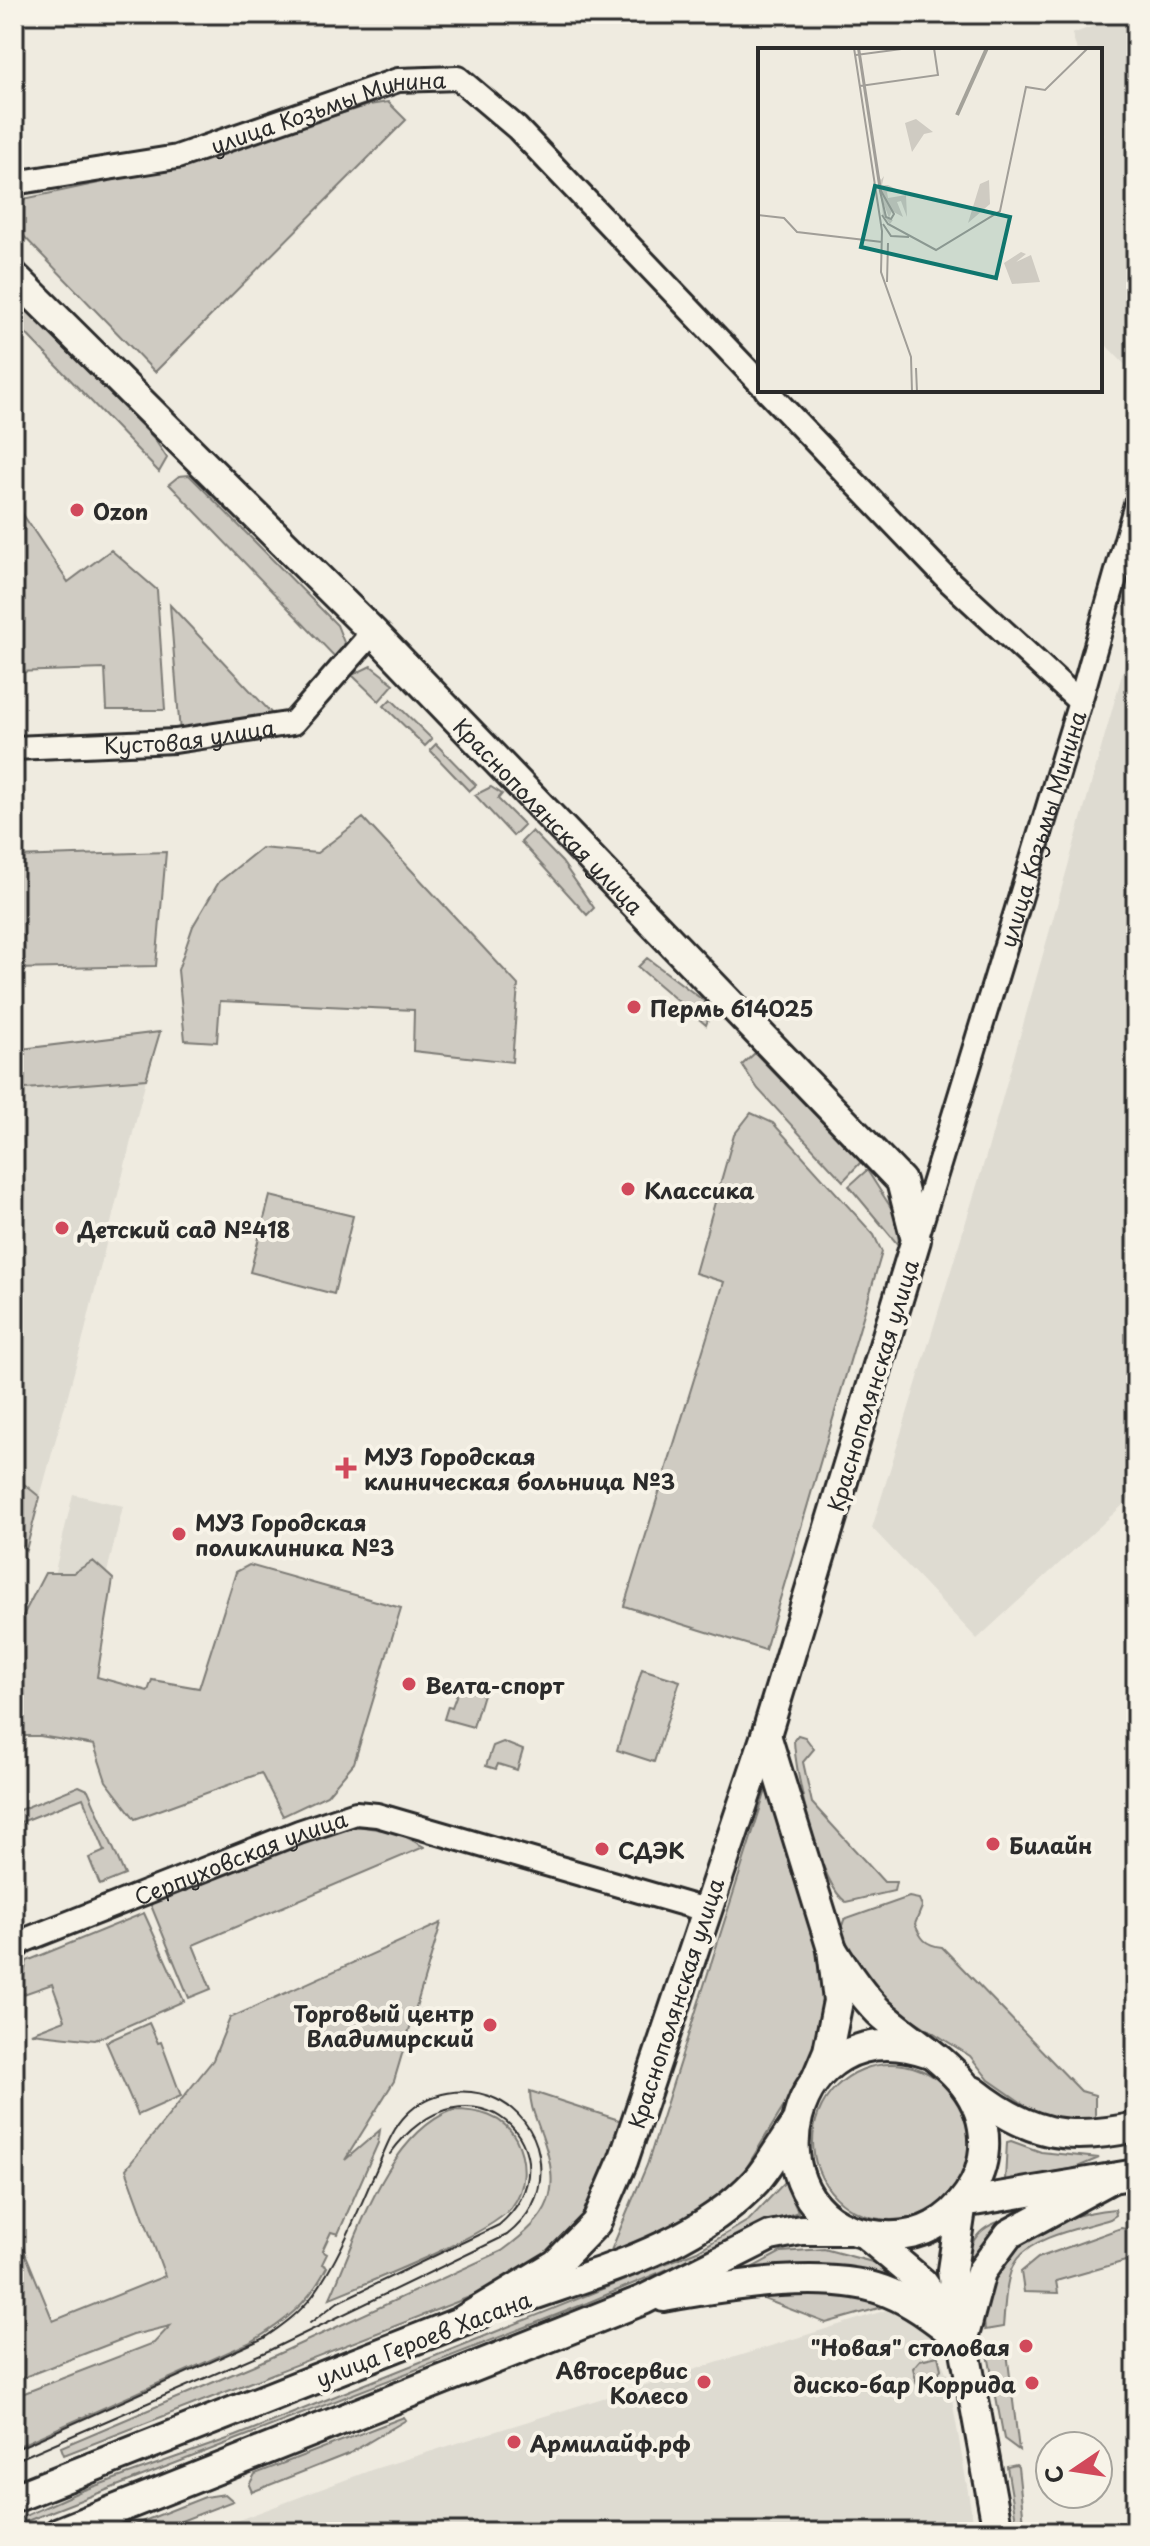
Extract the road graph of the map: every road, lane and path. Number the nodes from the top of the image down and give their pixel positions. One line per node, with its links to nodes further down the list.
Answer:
1 (14, 183): 3 (street, улица Козьмы Минина)
2 (14, 276): 6 (main road, Краснополянская улица)
3 (758, 381)
4 (768, 392): 7 (street, улица Козьмы Минина)
5 (1136, 504): 7 (street)
6 (373, 632): 8 (street, Кустовая улица); 10 (main road, Краснополянская улица)
7 (1080, 702): 9 (street, улица Козьмы Минина)
8 (14, 748)
9 (936, 1175): 10 (street); 11 (street, улица Козьмы Минина)
10 (901, 1181): 11 (main road, Краснополянская улица)
11 (916, 1240): 12 (main road, Краснополянская улица)
12 (766, 1735): 13 (main road, Краснополянская улица); 14 (main road)
13 (705, 1910): 15 (street, Серпуховская улица); 25 (main road, Краснополянская улица)
14 (832, 1949): 16 (main road); 17 (main road)
15 (14, 1950)
16 (930, 2053): 17 (main road); 18 (main road)
17 (817, 2078): 19 (main road)
18 (969, 2088): 20 (main road); 22 (main road)
19 (795, 2125): 23 (main road); 25 (main road, улица Героев Хасана)
20 (1136, 2127)
21 (1124, 2176): 22 (main road); 26 (main road)
22 (962, 2203): 23 (main road); 26 (main road)
23 (858, 2232): 24 (main road, улица Героев Хасана); 26 (main road)
24 (643, 2300): 26 (main road); 28 (main road, улица Героев Хасана)
25 (463, 2320): 27 (main road, улица Героев Хасана)
26 (962, 2340): 29 (main road)
27 (14, 2498)
28 (59, 2532)
29 (998, 2532)

